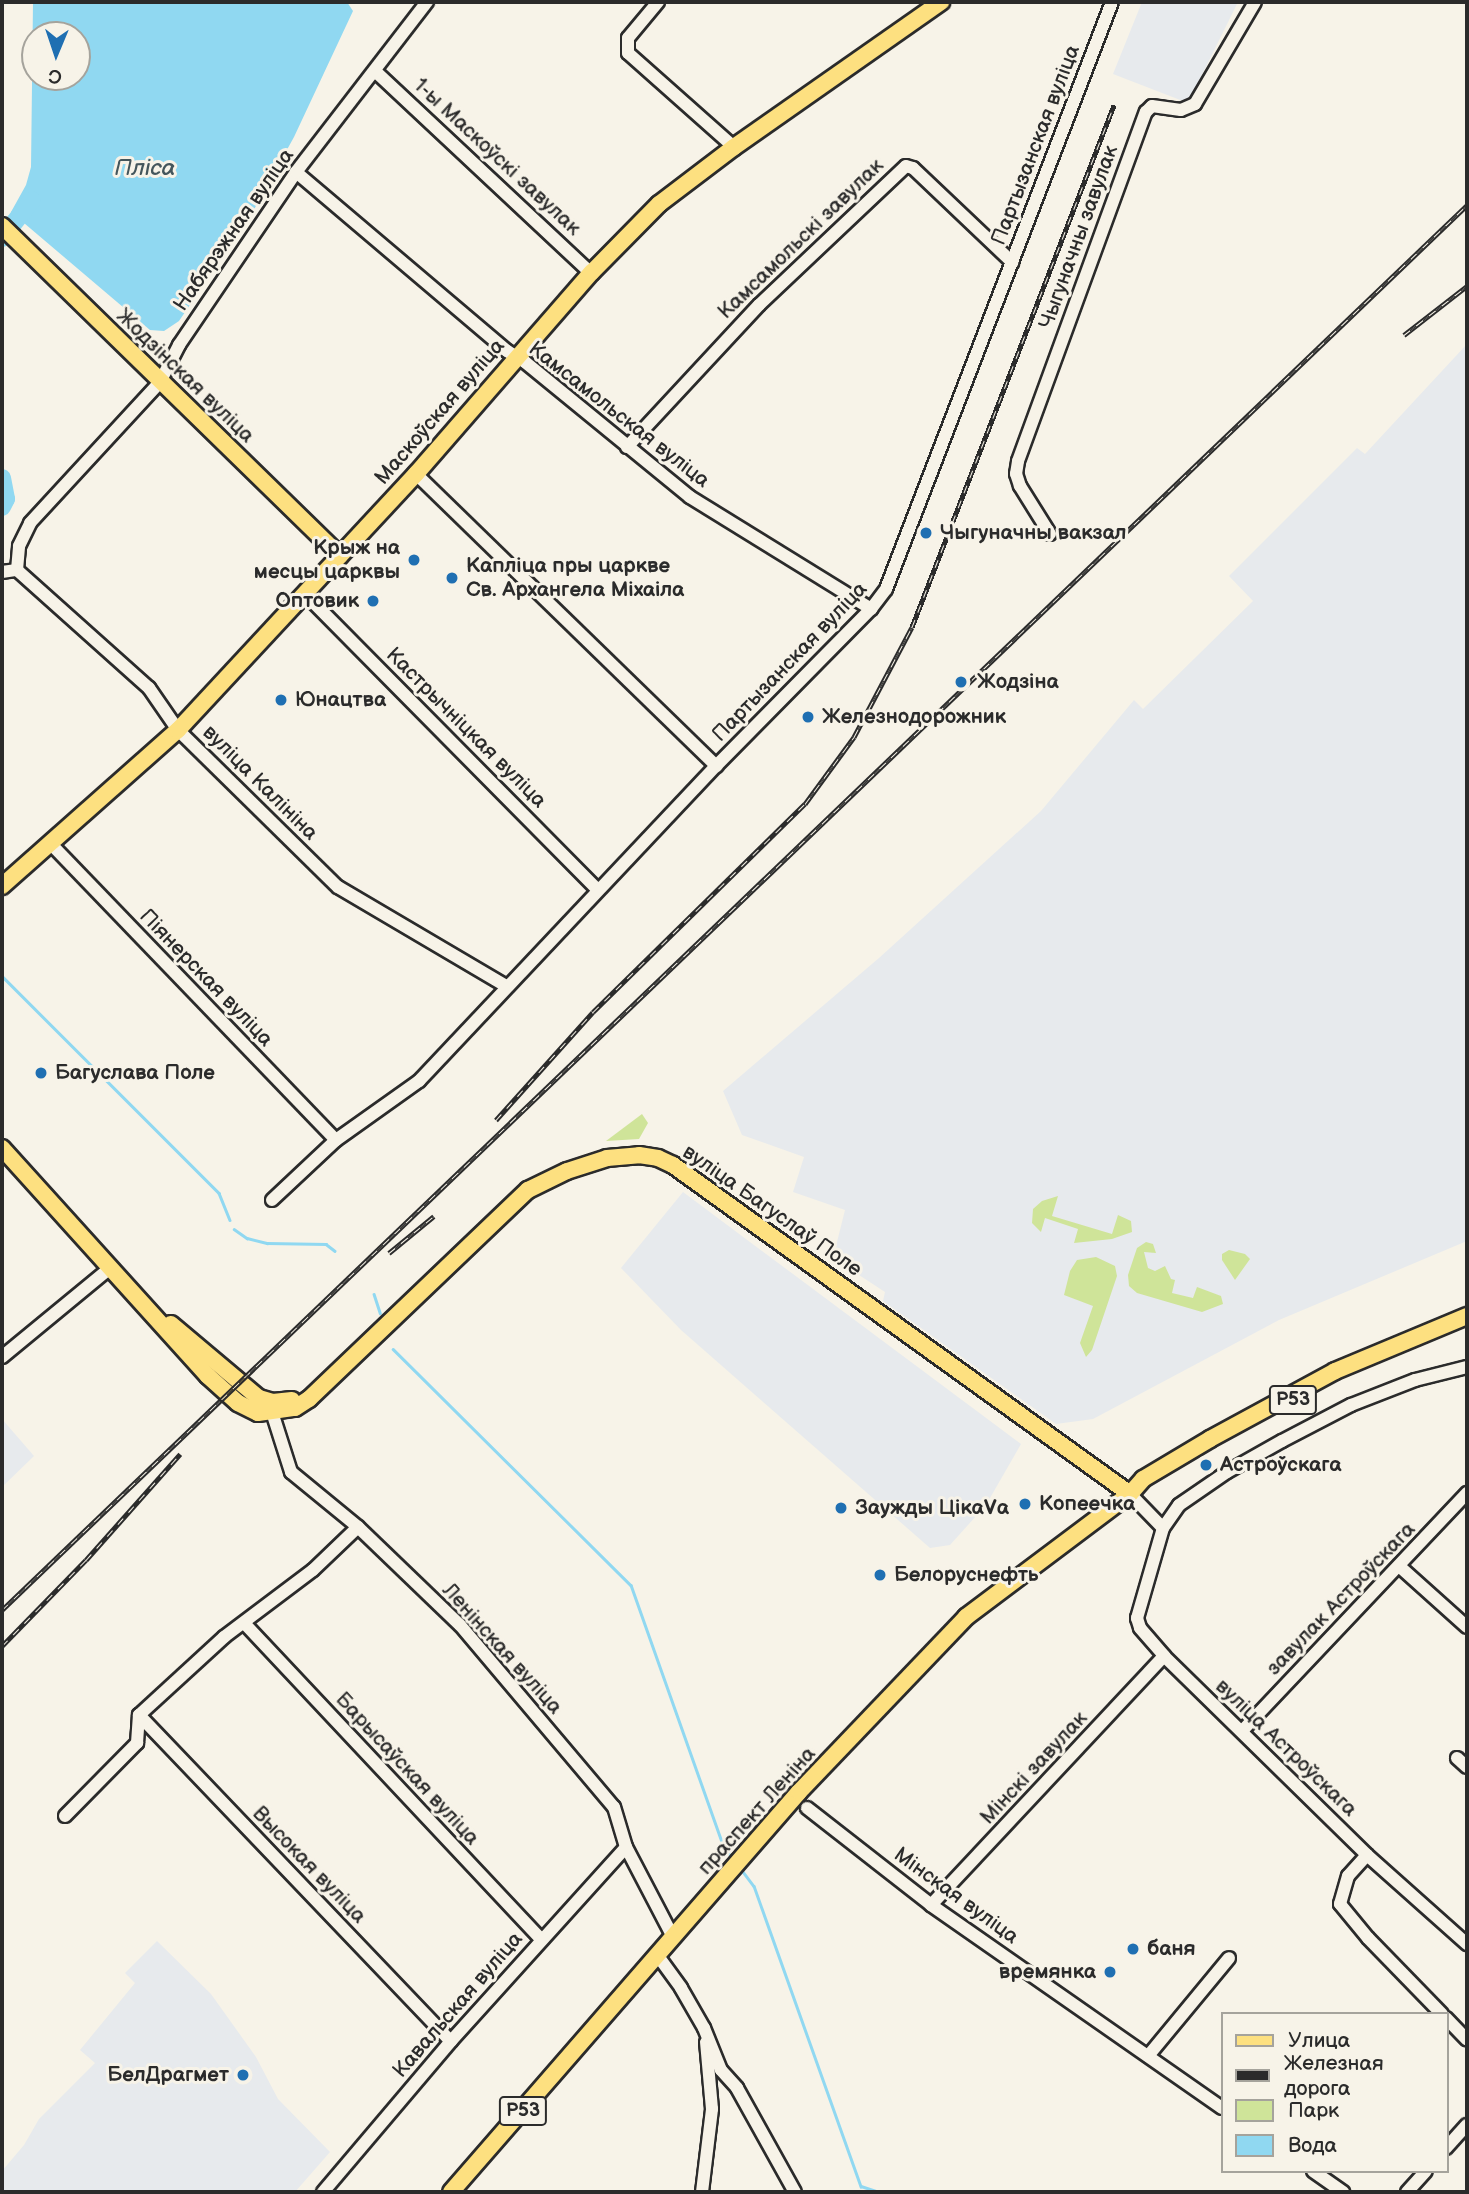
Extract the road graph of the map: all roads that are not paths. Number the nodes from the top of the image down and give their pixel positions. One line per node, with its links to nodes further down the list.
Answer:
1 (427, 2): 6 (street, Набярэжная вуліца)
2 (658, 2): 7 (street)
3 (941, 2): 7 (main road, Маскоўская вуліца)
4 (1112, 2): 10 (street, Партызанская вуліца)
5 (1255, 2): 16 (street, Чыгуначны завулак)
6 (375, 71): 8 (street, Набярэжная вуліца); 11 (street, 1-ы Маскоўскі завулак)
7 (734, 147): 11 (main road, Маскоўская вуліца)
8 (296, 172): 12 (street, Камсамольская вуліца); 13 (street, Набярэжная вуліца)
9 (2, 226): 13 (main road, Жодзінская вуліца)
10 (1012, 262): 14 (street, Камсамольскі завулак); 21 (street, Партызанская вуліца)
11 (591, 273): 12 (main road, Маскоўская вуліца)
12 (517, 357): 14 (street, Камсамольская вуліца); 15 (main road, Маскоўская вуліца)
13 (160, 382): 17 (main road, Жодзінская вуліца); 18 (street, Набярэжная вуліца)
14 (627, 447): 21 (street, Камсамольская вуліца)
15 (416, 474): 17 (main road, Маскоўская вуліца); 23 (street)
16 (1051, 534)
17 (340, 556): 20 (main road, Маскоўская вуліца)
18 (17, 570): 19 (street); 22 (street, вуліца Калініна)
19 (2, 572)
20 (306, 594): 22 (main road, Маскоўская вуліца); 26 (street, Кастрычніцкая вуліца)
21 (872, 609): 23 (street, Партызанская вуліца)
22 (178, 730): 24 (main road, Маскоўская вуліца); 27 (street, вуліца Калініна)
23 (716, 766): 26 (street, Партызанская вуліца)
24 (50, 843): 25 (main road, Маскоўская вуліца); 28 (street, Піянерская вуліца)
25 (2, 887)
26 (598, 890): 27 (street, Партызанская вуліца)
27 (506, 986): 28 (street, Партызанская вуліца)
28 (336, 1140): 30 (street, Партызанская вуліца)
29 (2, 1148): 31 (main road, вуліца Багуслаў Поле)
30 (272, 1200)
31 (110, 1267): 32 (main road, вуліца Багуслаў Поле); 35 (street)
32 (145, 1306): 37 (main road, вуліца Багуслаў Поле); 38 (main road, вуліца Багуслаў Поле)
33 (1467, 1316): 40 (main road, праспект Леніна / Р53)
34 (1467, 1328): 40 (main road, праспект Леніна / Р53)
35 (2, 1357)
36 (1467, 1367): 42 (street)
37 (325, 1382): 38 (main road, вуліца Багуслаў Поле); 40 (main road, вуліца Багуслаў Поле)
38 (272, 1412): 41 (street, Ленінская вуліца)
39 (1467, 1493): 43 (street, завулак Астроўскага)
40 (1130, 1494): 42 (street); 54 (main road, праспект Леніна / Р53)
41 (358, 1527): 44 (street); 51 (street, Ленінская вуліца)
42 (1163, 1528): 46 (street, вуліца Астроўскага)
43 (1399, 1566): 45 (street); 48 (street, завулак Астроўскага)
44 (244, 1624): 47 (street); 55 (street, Барысаўская вуліца)
45 (1467, 1627)
46 (1164, 1656): 48 (street, вуліца Астроўскага); 53 (street, Мінскі завулак)
47 (139, 1715): 50 (street); 63 (street, Высокая вуліца)
48 (1242, 1731): 52 (street, вуліца Астроўскага)
49 (807, 1808): 53 (street, Мінская вуліца)
50 (65, 1816)
51 (626, 1847): 54 (street, Ленінская вуліца); 55 (street, Кавальская вуліца)
52 (1367, 1855): 56 (street, вуліца Астроўскага); 59 (street)
53 (931, 1905): 64 (street, Мінская вуліца)
54 (673, 1937): 57 (main road, праспект Леніна / Р53)
55 (541, 1939): 63 (street, Кавальская вуліца)
56 (1467, 1944)
57 (658, 1956): 61 (street); 71 (main road, праспект Леніна / Р53)
58 (1228, 1958): 64 (street)
59 (1440, 2012)
60 (1448, 2020): 62 (street)
61 (704, 2028): 72 (street); 73 (street)
62 (1467, 2040)
63 (451, 2041): 70 (street, Кавальская вуліца)
64 (1148, 2056): 65 (street, Мінская вуліца)
65 (1220, 2107)
66 (1467, 2125): 67 (street)
67 (1448, 2146)
68 (1316, 2173): 74 (street)
69 (1424, 2173): 75 (street)
70 (323, 2192)
71 (451, 2192)
72 (702, 2192)
73 (794, 2192)
74 (1343, 2192)
75 (1407, 2192)

